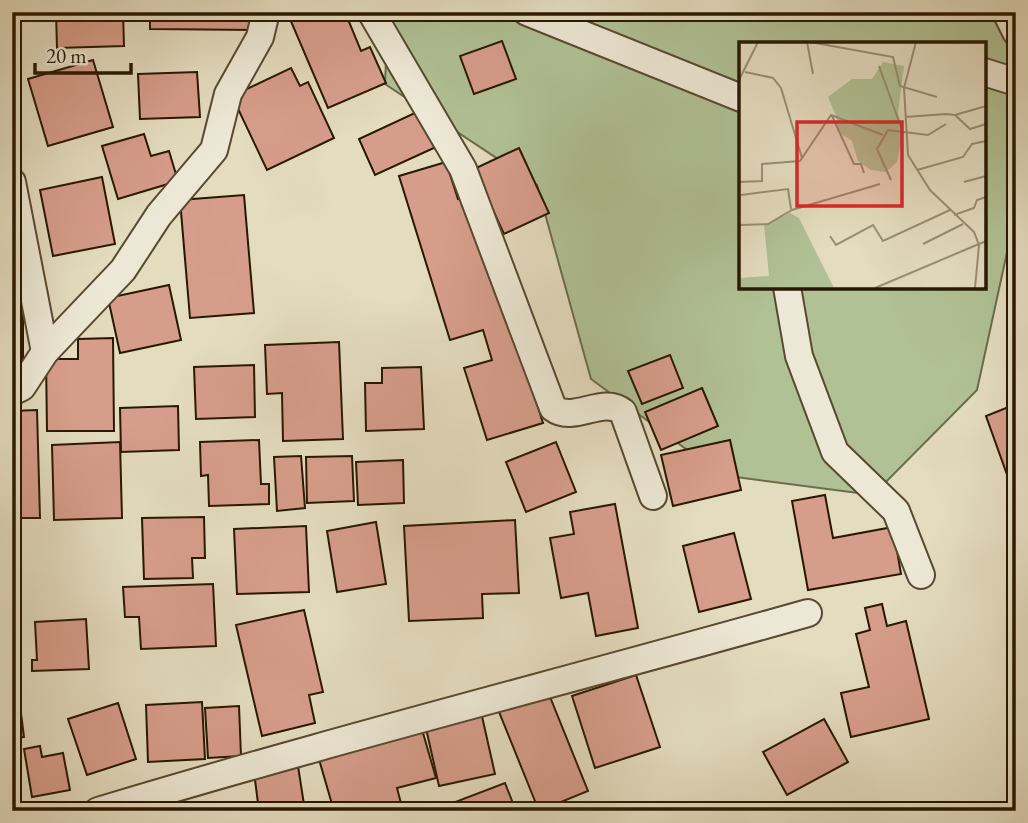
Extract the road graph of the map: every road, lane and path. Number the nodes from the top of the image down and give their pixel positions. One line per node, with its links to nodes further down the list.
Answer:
1 (266, 12): 11 (street)
2 (370, 12): 13 (street)
3 (527, 12): 8 (street)
4 (1006, 12): 5 (street)
5 (1016, 32)
6 (986, 73): 7 (street)
7 (1016, 82)
8 (739, 96)
9 (12, 182): 11 (street)
10 (787, 289): 14 (street)
11 (45, 352): 12 (street)
12 (12, 392)
13 (653, 496)
14 (921, 575)
15 (808, 613): 16 (street)
16 (97, 811)

